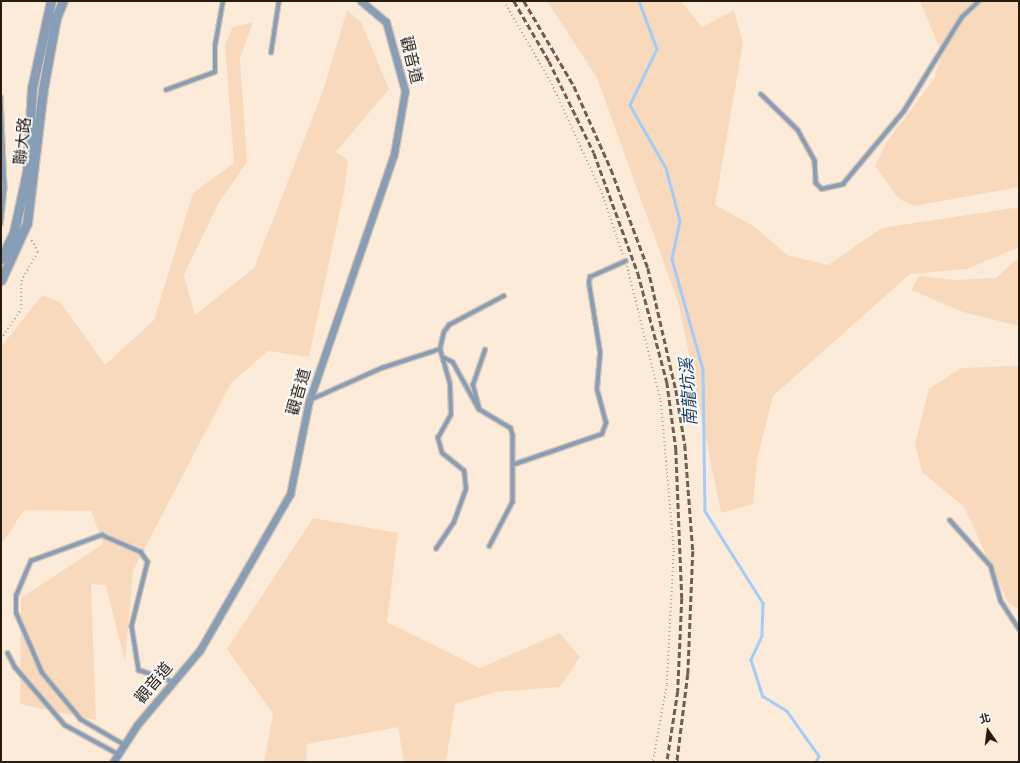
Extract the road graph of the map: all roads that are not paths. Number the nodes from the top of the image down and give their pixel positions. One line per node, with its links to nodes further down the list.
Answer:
1 (64, 1): 7 (street, 聯大路)
2 (223, 1): 11 (lane)
3 (279, 1): 8 (lane)
4 (361, 1): 24 (street, 觀音道)
5 (979, 1): 12 (lane)
6 (49, 4): 7 (street); 9 (street, 聯大路)
7 (58, 13): 10 (street, 聯大路)
8 (271, 53)
9 (32, 88): 10 (street); 15 (street, 聯大路)
10 (43, 89): 16 (street, 聯大路)
11 (166, 90)
12 (760, 94)
13 (1, 97): 14 (lane)
14 (2, 221)
15 (14, 232): 16 (street); 17 (street, 聯大路)
16 (24, 236): 19 (street, 聯大路)
17 (1, 259)
18 (626, 261): 26 (lane)
19 (1, 280)
20 (504, 296): 21 (lane)
21 (440, 349): 23 (lane); 24 (lane)
22 (485, 350): 25 (lane)
23 (443, 357): 25 (lane); 29 (lane)
24 (309, 401): 32 (street, 觀音道)
25 (479, 409): 26 (lane)
26 (515, 464): 28 (lane)
27 (950, 520): 30 (lane)
28 (490, 546)
29 (436, 549)
30 (1019, 629)
31 (8, 652): 34 (lane)
32 (173, 682): 33 (street, 觀音道); 33 (lane)
33 (124, 745): 34 (street, 觀音道)
34 (118, 754): 35 (street, 觀音道)
35 (113, 762)

